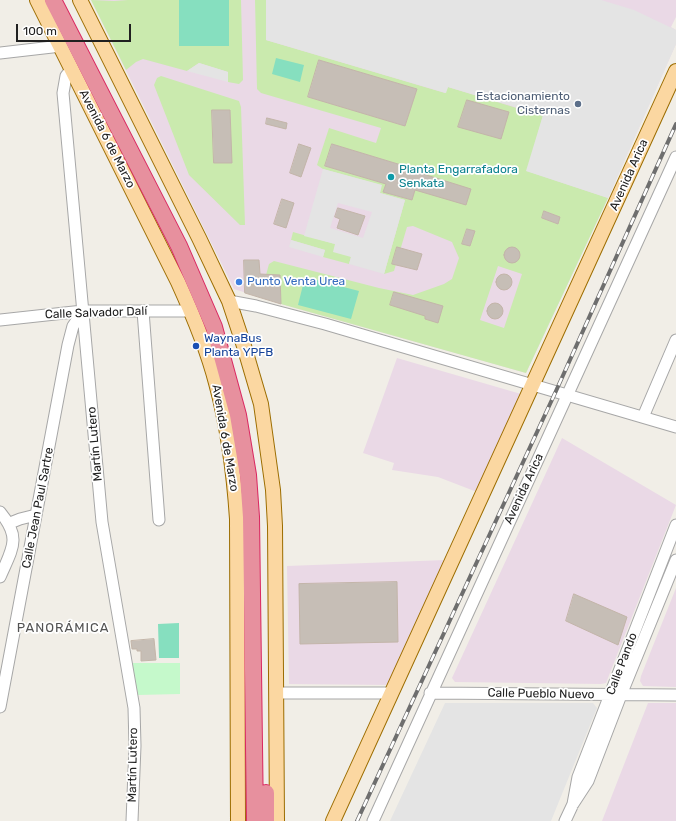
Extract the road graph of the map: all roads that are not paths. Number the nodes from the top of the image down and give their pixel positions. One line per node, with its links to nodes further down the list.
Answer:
1 (37, 0): 5 (main road, Avenida 6 de Marzo)
2 (53, 0): 37 (highway, Avenida 6 de Marzo)
3 (64, 0): 38 (highway, Avenida 6 de Marzo)
4 (80, 0): 10 (main road)
5 (60, 46): 6 (street); 7 (main road, Avenida 6 de Marzo)
6 (0, 53)
7 (72, 68): 11 (street, Martín Lutero); 13 (main road, Avenida 6 de Marzo)
8 (676, 71): 16 (main road, Avenida Arica)
9 (676, 158): 17 (street, Avenida Arica)
10 (229, 301): 16 (street); 27 (main road)
11 (83, 311): 12 (street, Calle Salvador Dalí); 14 (street, Calle Salvador Dalí); 21 (street, Calle Jean Paul Sartre); 35 (street, Martín Lutero)
12 (143, 311): 13 (street, Calle Salvador Dalí); 22 (street)
13 (191, 312): 36 (main road, Avenida 6 de Marzo)
14 (0, 320)
15 (676, 340): 18 (street)
16 (534, 386): 17 (street); 28 (main road, Avenida Arica)
17 (566, 395): 18 (street); 29 (street, Avenida Arica)
18 (643, 417): 19 (street)
19 (676, 427)
20 (0, 512): 23 (street)
21 (36, 516): 23 (street); 33 (street, Calle Jean Paul Sartre)
22 (159, 520)
23 (10, 523): 26 (street)
24 (676, 525): 31 (street, Calle Pando)
25 (676, 560): 30 (street, Calle Pando)
26 (0, 577)
27 (276, 693): 28 (street); 39 (main road)
28 (392, 693): 40 (main road, Avenida Arica)
29 (430, 693): 31 (street, Calle Pueblo Nuevo); 41 (street, Avenida Arica)
30 (621, 694): 31 (street, Calle Pueblo Nuevo); 32 (street, Calle Pueblo Nuevo); 34 (street, Calle Pando)
31 (610, 695): 34 (street, Calle Pando)
32 (676, 695)
33 (0, 707)
34 (573, 804): 42 (street, Calle Pando)
35 (132, 821)
36 (238, 821)
37 (255, 821)
38 (266, 821)
39 (277, 821)
40 (334, 821)
41 (372, 821)
42 (566, 821)

